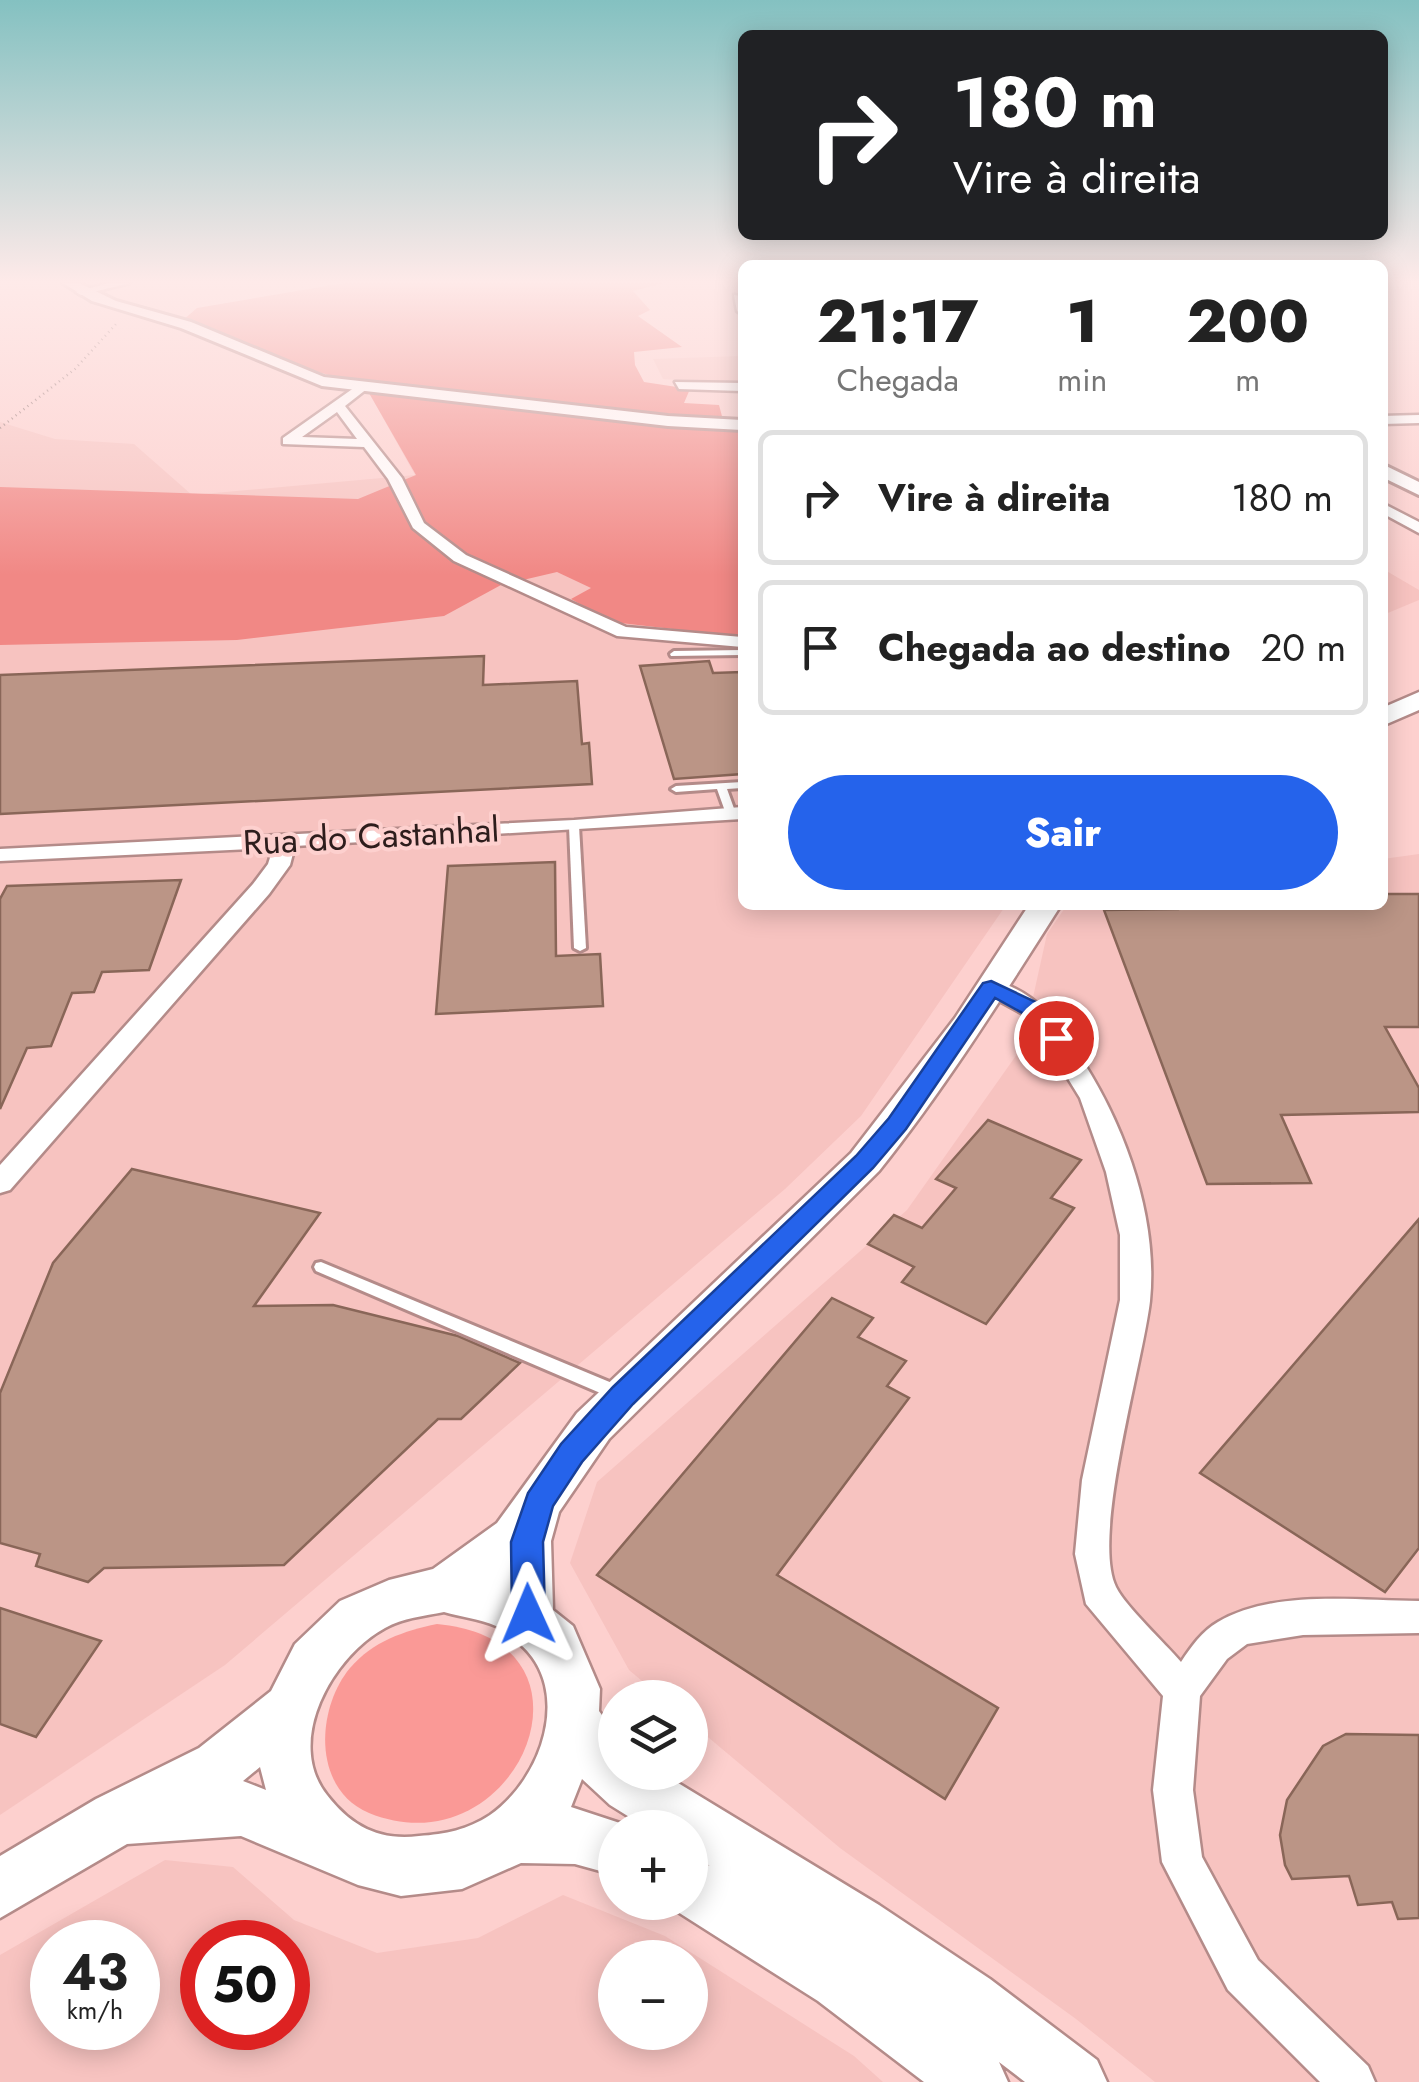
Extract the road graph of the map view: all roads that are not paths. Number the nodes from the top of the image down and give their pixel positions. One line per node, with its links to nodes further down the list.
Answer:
1 (331, 380): 4 (street)
2 (679, 385): 3 (street)
3 (738, 386)
4 (362, 388): 5 (street); 8 (street)
5 (338, 406): 9 (street); 9 (street)
6 (1419, 419): 7 (street)
7 (1388, 420)
8 (738, 425)
9 (371, 443): 14 (street)
10 (1388, 475): 11 (street)
11 (1419, 488)
12 (1388, 510): 13 (street)
13 (1419, 528)
14 (738, 642)
15 (738, 653): 16 (lane)
16 (674, 654)
17 (1419, 700): 18 (main road)
18 (1388, 715)
19 (738, 785): 20 (lane)
20 (721, 786): 21 (lane); 22 (lane)
21 (676, 789)
22 (736, 814): 23 (street, Rua do Castanhal)
23 (574, 826): 24 (street, Rua do Castanhal); 27 (lane)
24 (286, 840): 25 (street, Rua do Castanhal); 29 (street)
25 (0, 854)
26 (1042, 910): 28 (main road)
27 (580, 948)
28 (991, 988): 31 (main road); 36 (street)
29 (0, 1183)
30 (321, 1267): 31 (lane)
31 (623, 1396): 32 (main road)
32 (539, 1502): 33 (main road); 34 (main road)
33 (444, 1590): 34 (main road); 37 (main road)
34 (528, 1614): 38 (main road)
35 (1419, 1617): 36 (street)
36 (1182, 1691): 47 (street)
37 (291, 1708): 39 (main road); 42 (main road)
38 (576, 1724): 40 (main road); 46 (main road)
39 (116, 1819): 42 (main road); 43 (main road)
40 (508, 1837): 41 (main road); 42 (main road)
41 (598, 1840)
42 (334, 1846)
43 (0, 1889)
44 (708, 1898): 45 (main road)
45 (976, 2082)
46 (1075, 2082)
47 (1352, 2082)

